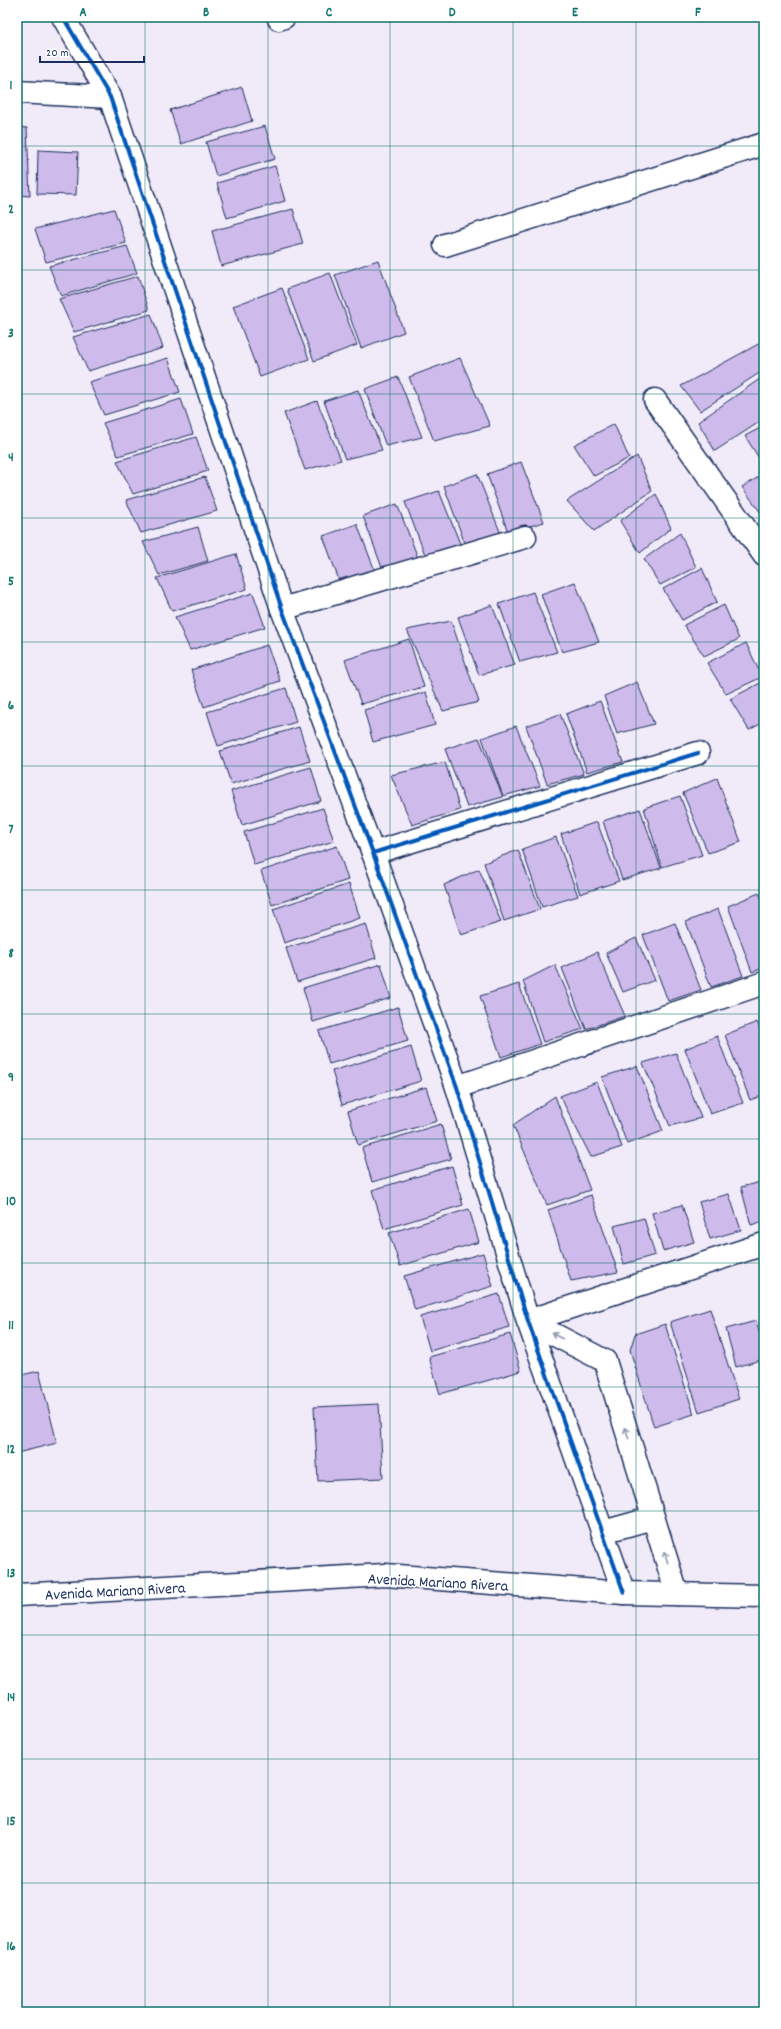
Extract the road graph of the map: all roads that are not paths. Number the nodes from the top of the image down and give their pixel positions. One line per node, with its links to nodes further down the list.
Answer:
1 (63, 17): 3 (street)
2 (17, 92): 3 (street)
3 (110, 97): 9 (street)
4 (764, 144): 5 (street)
5 (445, 245)
6 (655, 400): 8 (street)
7 (525, 537): 9 (street)
8 (764, 555)
9 (282, 609): 11 (street)
10 (698, 753): 11 (street)
11 (373, 853): 13 (street)
12 (764, 983): 13 (street)
13 (457, 1086): 15 (street)
14 (764, 1244): 15 (street)
15 (528, 1321): 16 (street, one-way to 15); 17 (street)
16 (653, 1518): 17 (street); 19 (street, one-way to 16)
17 (603, 1532): 18 (street)
18 (624, 1593): 19 (street, Avenida Mariano Rivera); 20 (street, Avenida Mariano Rivera)
19 (677, 1594): 21 (street, Avenida Mariano Rivera)
20 (17, 1595)
21 (764, 1596)

